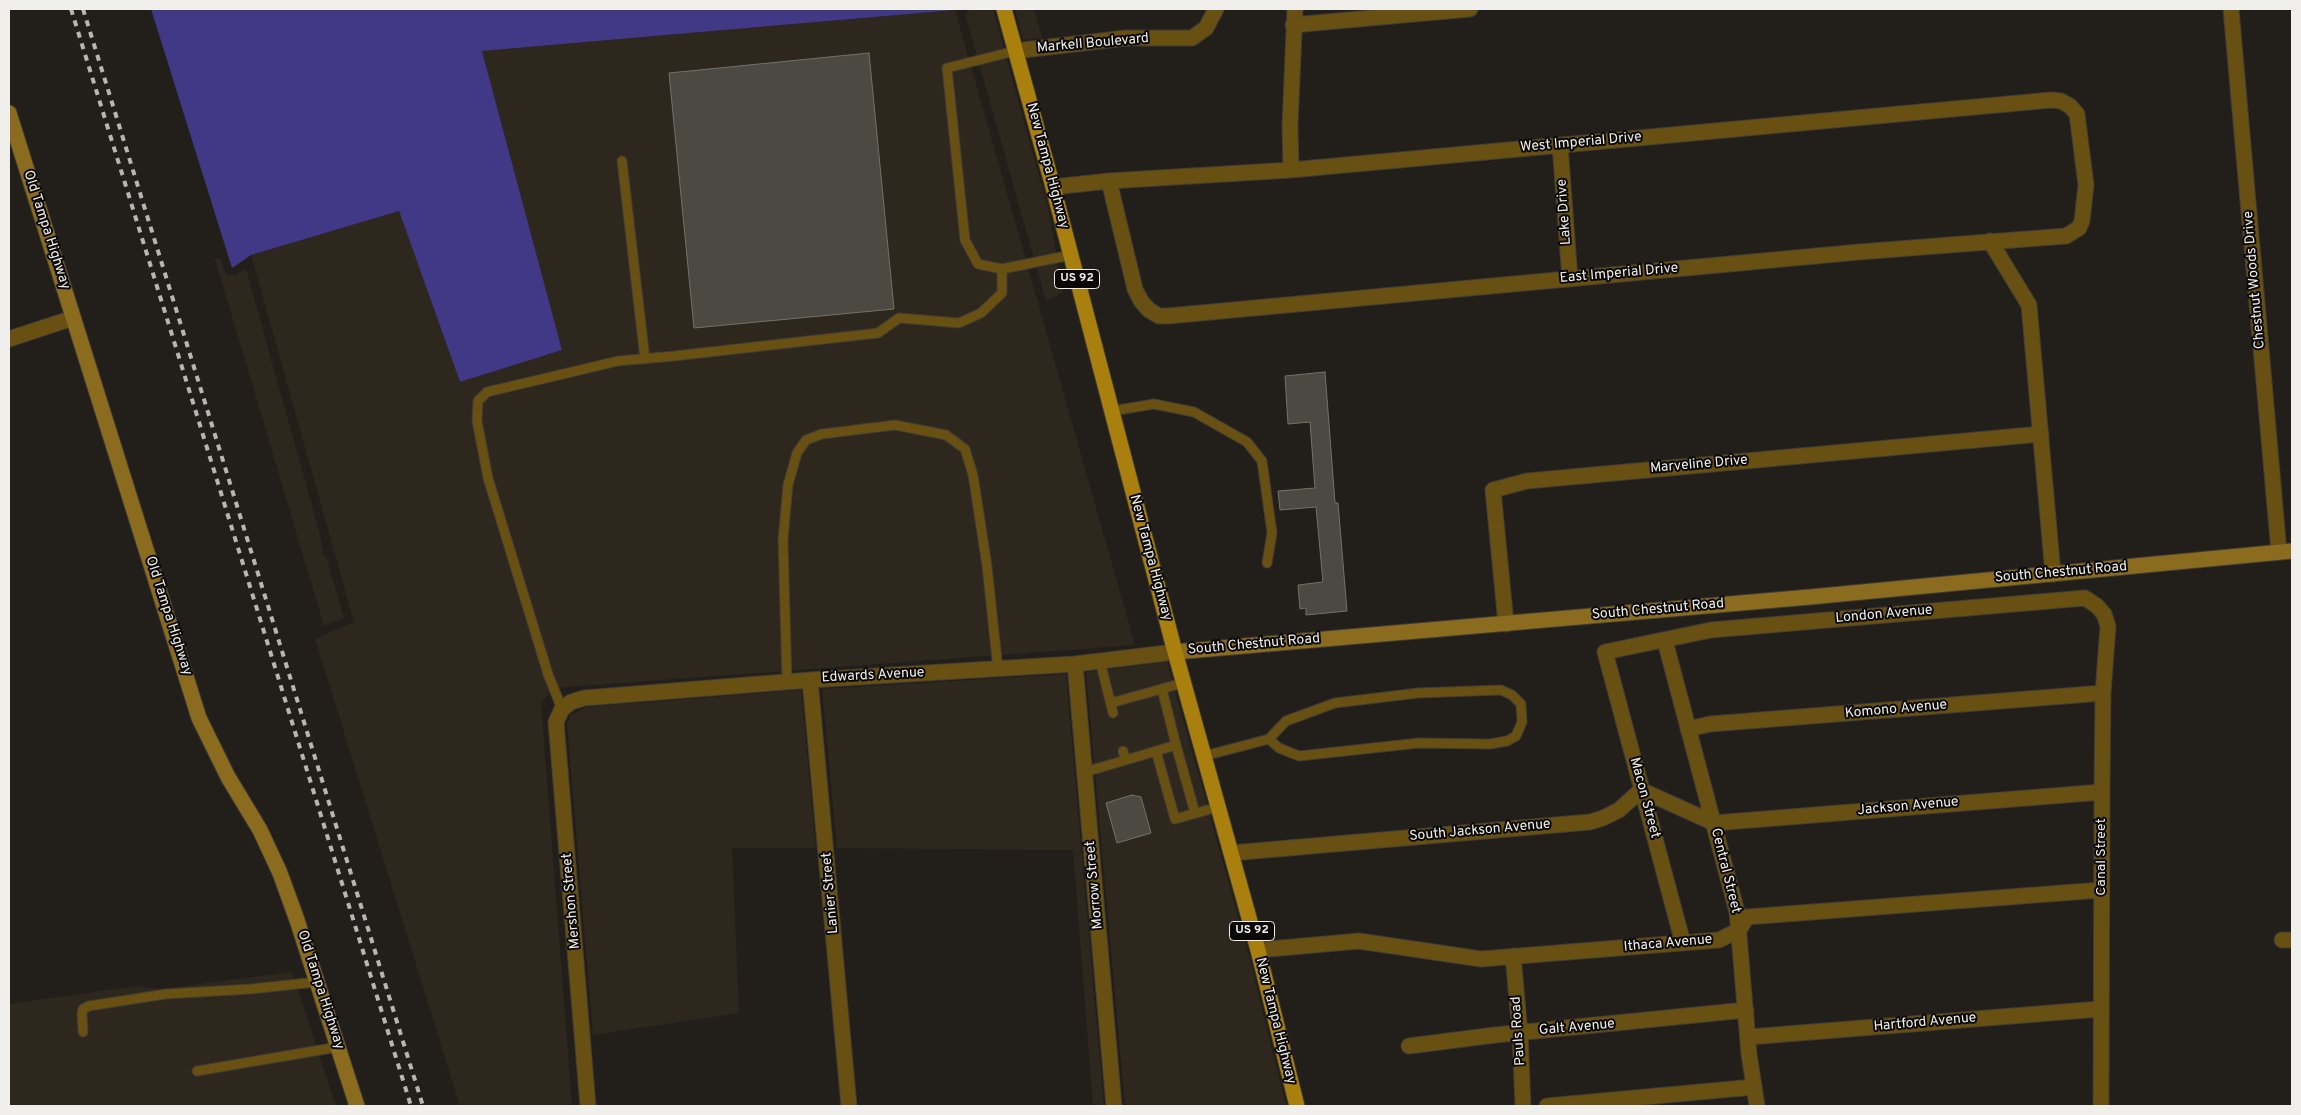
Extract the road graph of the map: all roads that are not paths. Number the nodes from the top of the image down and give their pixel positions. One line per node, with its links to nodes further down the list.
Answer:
1 (1004, 9): 7 (main road, New Tampa Highway / US 92)
2 (1216, 9): 7 (street, Markell Boulevard)
3 (1295, 9): 6 (street)
4 (1470, 9): 6 (street)
5 (2231, 9): 24 (street, Chestnut Woods Drive)
6 (1293, 26): 12 (street)
7 (1015, 51): 14 (main road, New Tampa Highway / US 92); 17 (lane)
8 (2051, 100): 10 (street, West Imperial Drive); 15 (street, East Imperial Drive)
9 (9, 113): 19 (street, Old Tampa Highway)
10 (1560, 145): 12 (street, West Imperial Drive); 18 (street, Lake Drive)
11 (622, 161): 21 (lane)
12 (1291, 170): 13 (street, West Imperial Drive)
13 (1110, 181): 14 (street, West Imperial Drive); 18 (street, East Imperial Drive)
14 (1053, 187): 16 (main road, New Tampa Highway / US 92)
15 (1990, 241): 18 (street, East Imperial Drive); 23 (street)
16 (1071, 255): 17 (lane); 22 (main road, New Tampa Highway / US 92)
17 (1002, 269): 21 (lane)
18 (1570, 279)
19 (73, 318): 20 (street); 60 (street, Old Tampa Highway)
20 (9, 339)
21 (645, 359): 40 (lane)
22 (1112, 412): 25 (lane); 30 (main road, New Tampa Highway / US 92)
23 (2041, 434): 26 (street); 28 (street, Marveline Drive)
24 (2286, 552): 26 (street, South Chestnut Road)
25 (1267, 563)
26 (2053, 574): 28 (street, South Chestnut Road)
27 (2100, 609): 29 (street, London Avenue); 39 (street, Canal Street)
28 (1506, 624): 30 (street, South Chestnut Road)
29 (1665, 641): 31 (street, London Avenue); 41 (street, Central Street)
30 (1175, 652): 32 (street, Edwards Avenue); 37 (main road, New Tampa Highway / US 92)
31 (1605, 652): 49 (street, Macon Street)
32 (1100, 661): 33 (street, Edwards Avenue); 38 (lane)
33 (1075, 664): 34 (street, Edwards Avenue); 48 (street, Morrow Street)
34 (998, 669): 35 (street, Edwards Avenue); 36 (lane)
35 (810, 680): 36 (street, Edwards Avenue); 72 (street, Lanier Street)
36 (787, 682): 40 (street, Edwards Avenue)
37 (1184, 683): 38 (lane); 46 (main road, New Tampa Highway / US 92)
38 (1162, 689): 43 (lane)
39 (2104, 693): 41 (street, Komono Avenue); 50 (street, Canal Street)
40 (566, 706): 71 (street, Mershon Street)
41 (1688, 729): 53 (street, Central Street)
42 (1269, 739): 42 (lane); 46 (lane)
43 (1176, 745): 45 (lane); 52 (lane)
44 (1123, 751): 47 (lane)
45 (1156, 751): 47 (lane); 52 (lane)
46 (1204, 756): 51 (main road, New Tampa Highway / US 92)
47 (1126, 760): 48 (lane)
48 (1084, 772): 73 (street, Morrow Street)
49 (1641, 790): 53 (street); 54 (street, South Jackson Avenue); 57 (street, Macon Street)
50 (2102, 792): 53 (street, Jackson Avenue); 55 (street, Canal Street)
51 (1218, 807): 52 (lane); 54 (main road, New Tampa Highway / US 92)
52 (1196, 814)
53 (1714, 823): 56 (street, Central Street)
54 (1231, 853): 58 (main road, New Tampa Highway / US 92)
55 (2101, 890): 56 (street, Ithaca Avenue); 61 (street, Canal Street)
56 (1738, 930): 57 (street, Ithaca Avenue); 62 (street, Central Street)
57 (1683, 944): 59 (street, Ithaca Avenue)
58 (1258, 950): 59 (street, Ithaca Avenue); 74 (main road, New Tampa Highway / US 92)
59 (1513, 956): 64 (street, Pauls Road)
60 (316, 982): 63 (lane); 67 (street, Old Tampa Highway)
61 (2100, 1009): 65 (street, Hartford Avenue); 78 (street, Canal Street)
62 (1746, 1010): 64 (street, Galt Avenue); 65 (street, Central Street)
63 (83, 1032)
64 (1520, 1033): 66 (street, Galt Avenue); 75 (street, Pauls Road)
65 (1749, 1037): 69 (street, Central Street)
66 (1409, 1046)
67 (338, 1047): 68 (lane); 70 (street, Old Tampa Highway)
68 (197, 1071)
69 (1754, 1088): 76 (street); 77 (street, Central Street)
70 (357, 1106)
71 (588, 1106)
72 (849, 1106)
73 (1114, 1106)
74 (1297, 1106)
75 (1523, 1106)
76 (1547, 1106)
77 (1757, 1106)
78 (2101, 1106)

